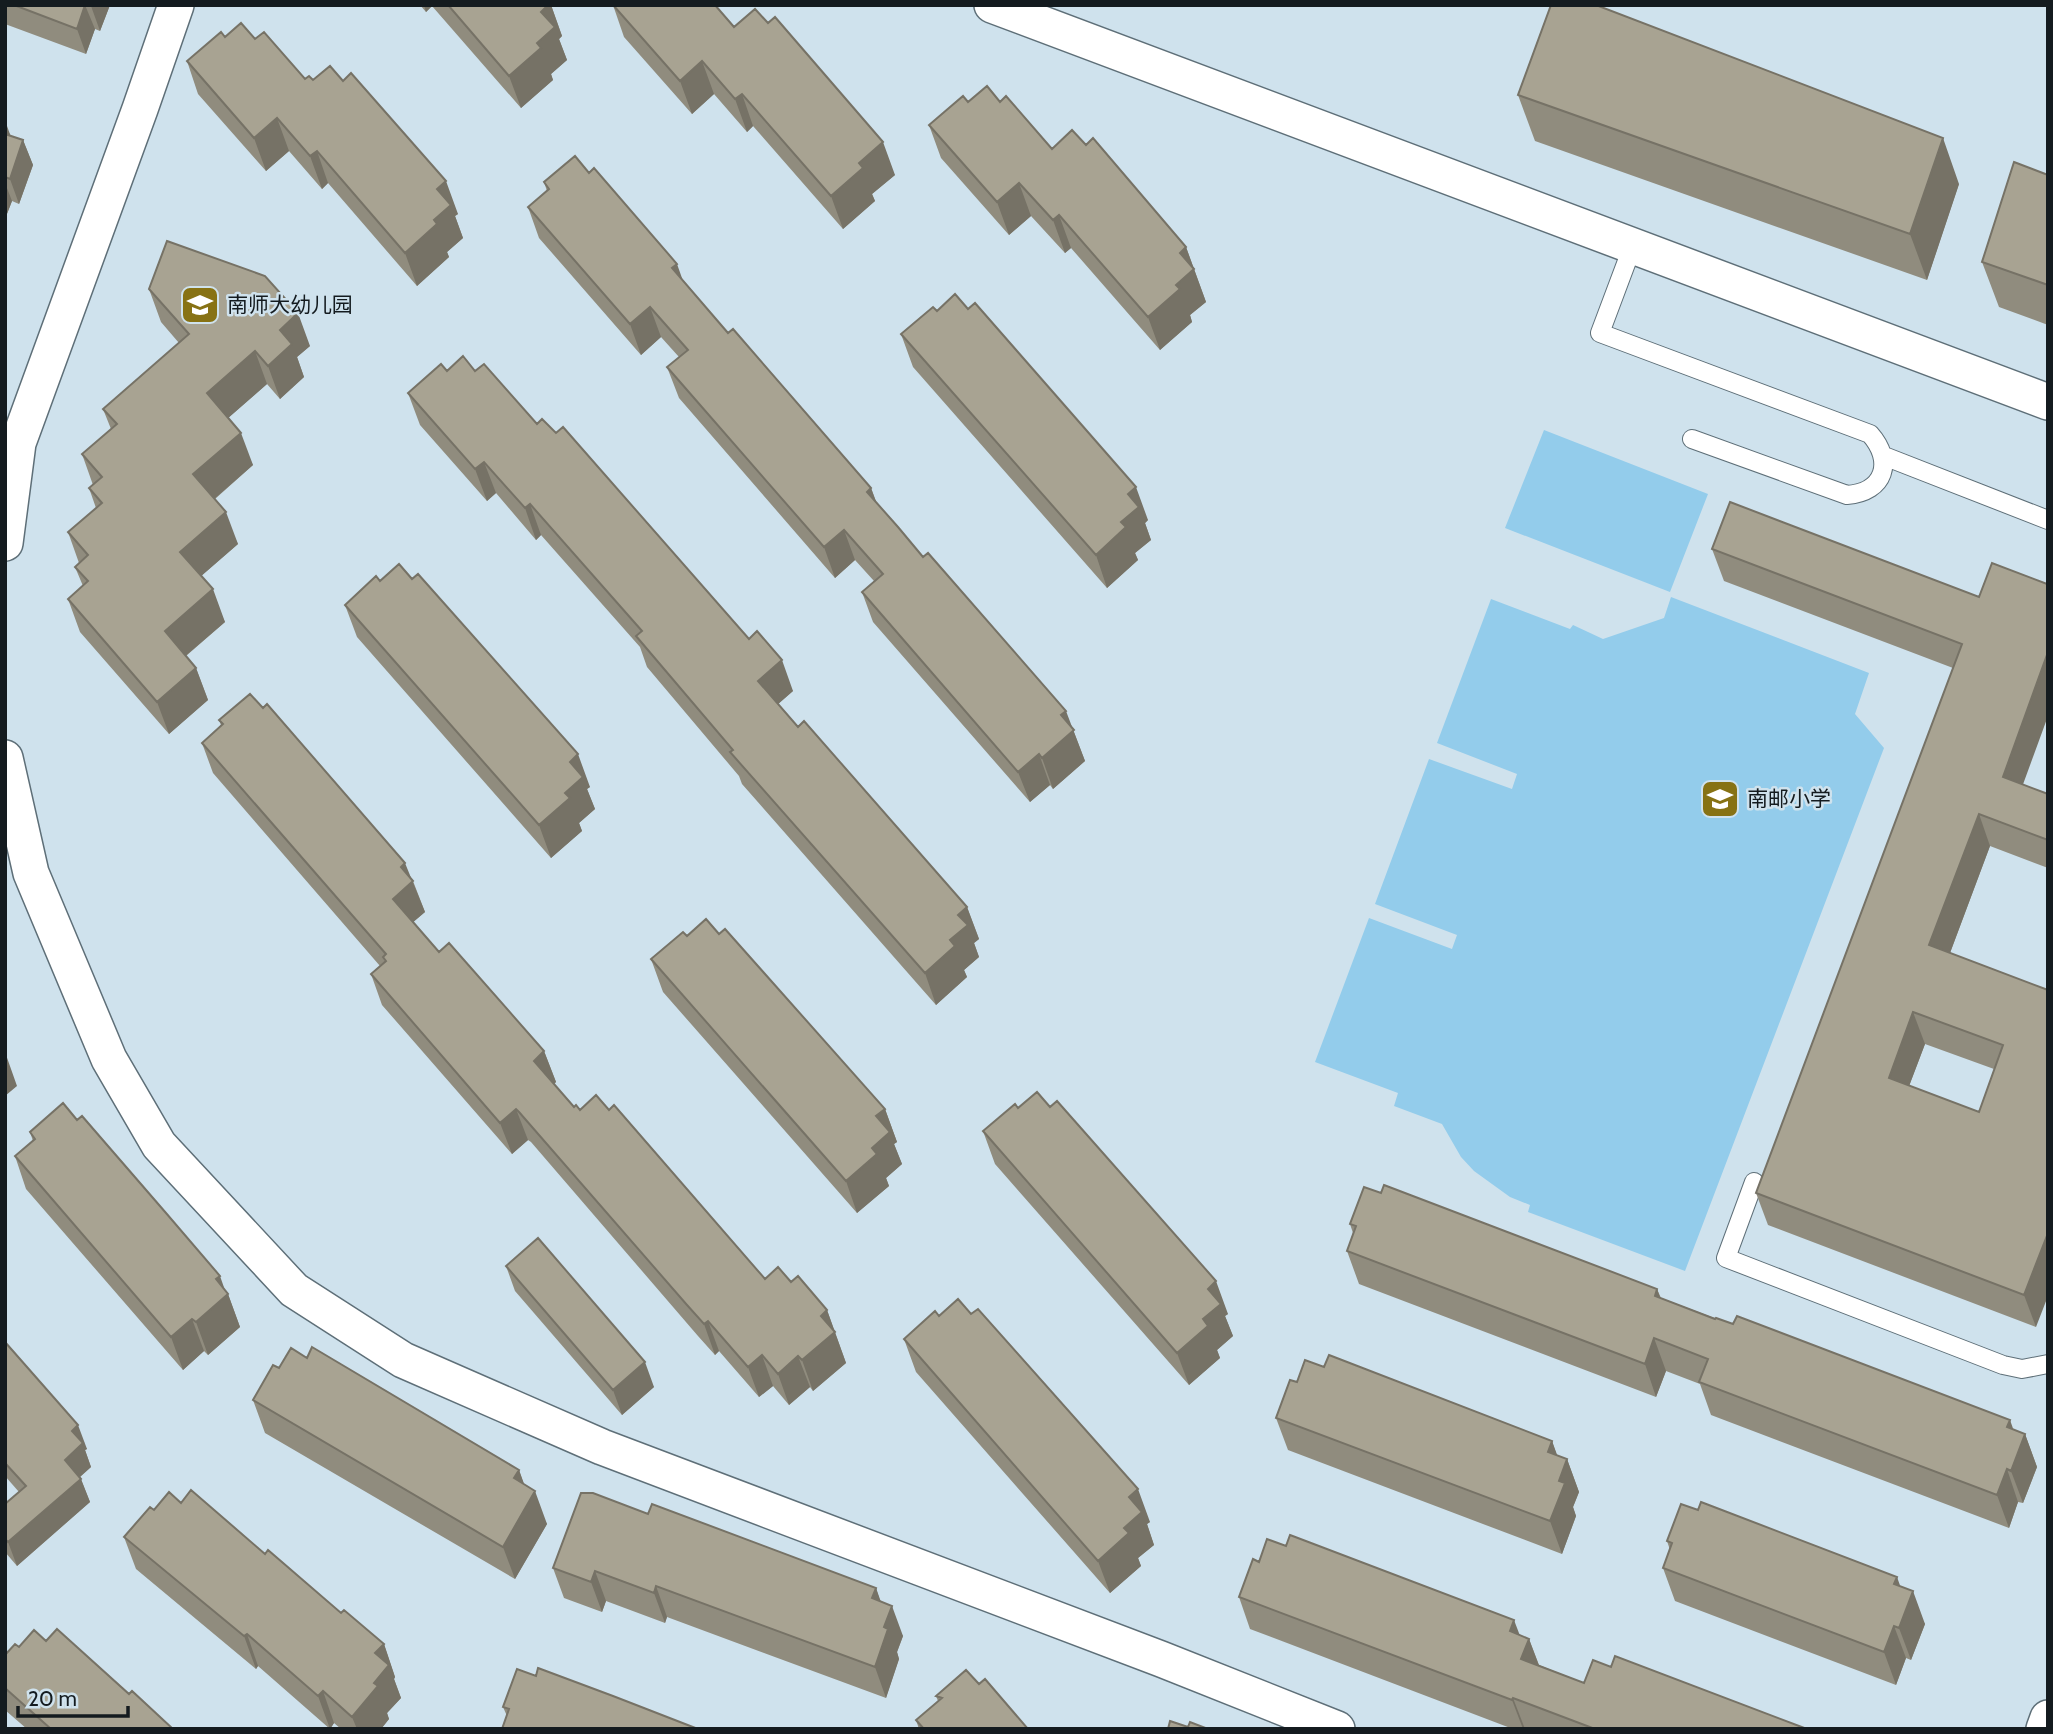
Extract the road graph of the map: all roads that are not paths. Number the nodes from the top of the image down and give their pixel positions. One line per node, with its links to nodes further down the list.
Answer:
1 (176, 5): 8 (street)
2 (992, 5): 3 (street)
3 (1633, 245): 4 (street); 6 (lane)
4 (2048, 402)
5 (1692, 439): 6 (lane)
6 (1884, 457): 7 (lane)
7 (2048, 520)
8 (5, 543)
9 (5, 758): 13 (street)
10 (1754, 1182): 11 (lane)
11 (2048, 1364)
12 (2048, 1717): 14 (street)
13 (1337, 1729)
14 (2043, 1729)

